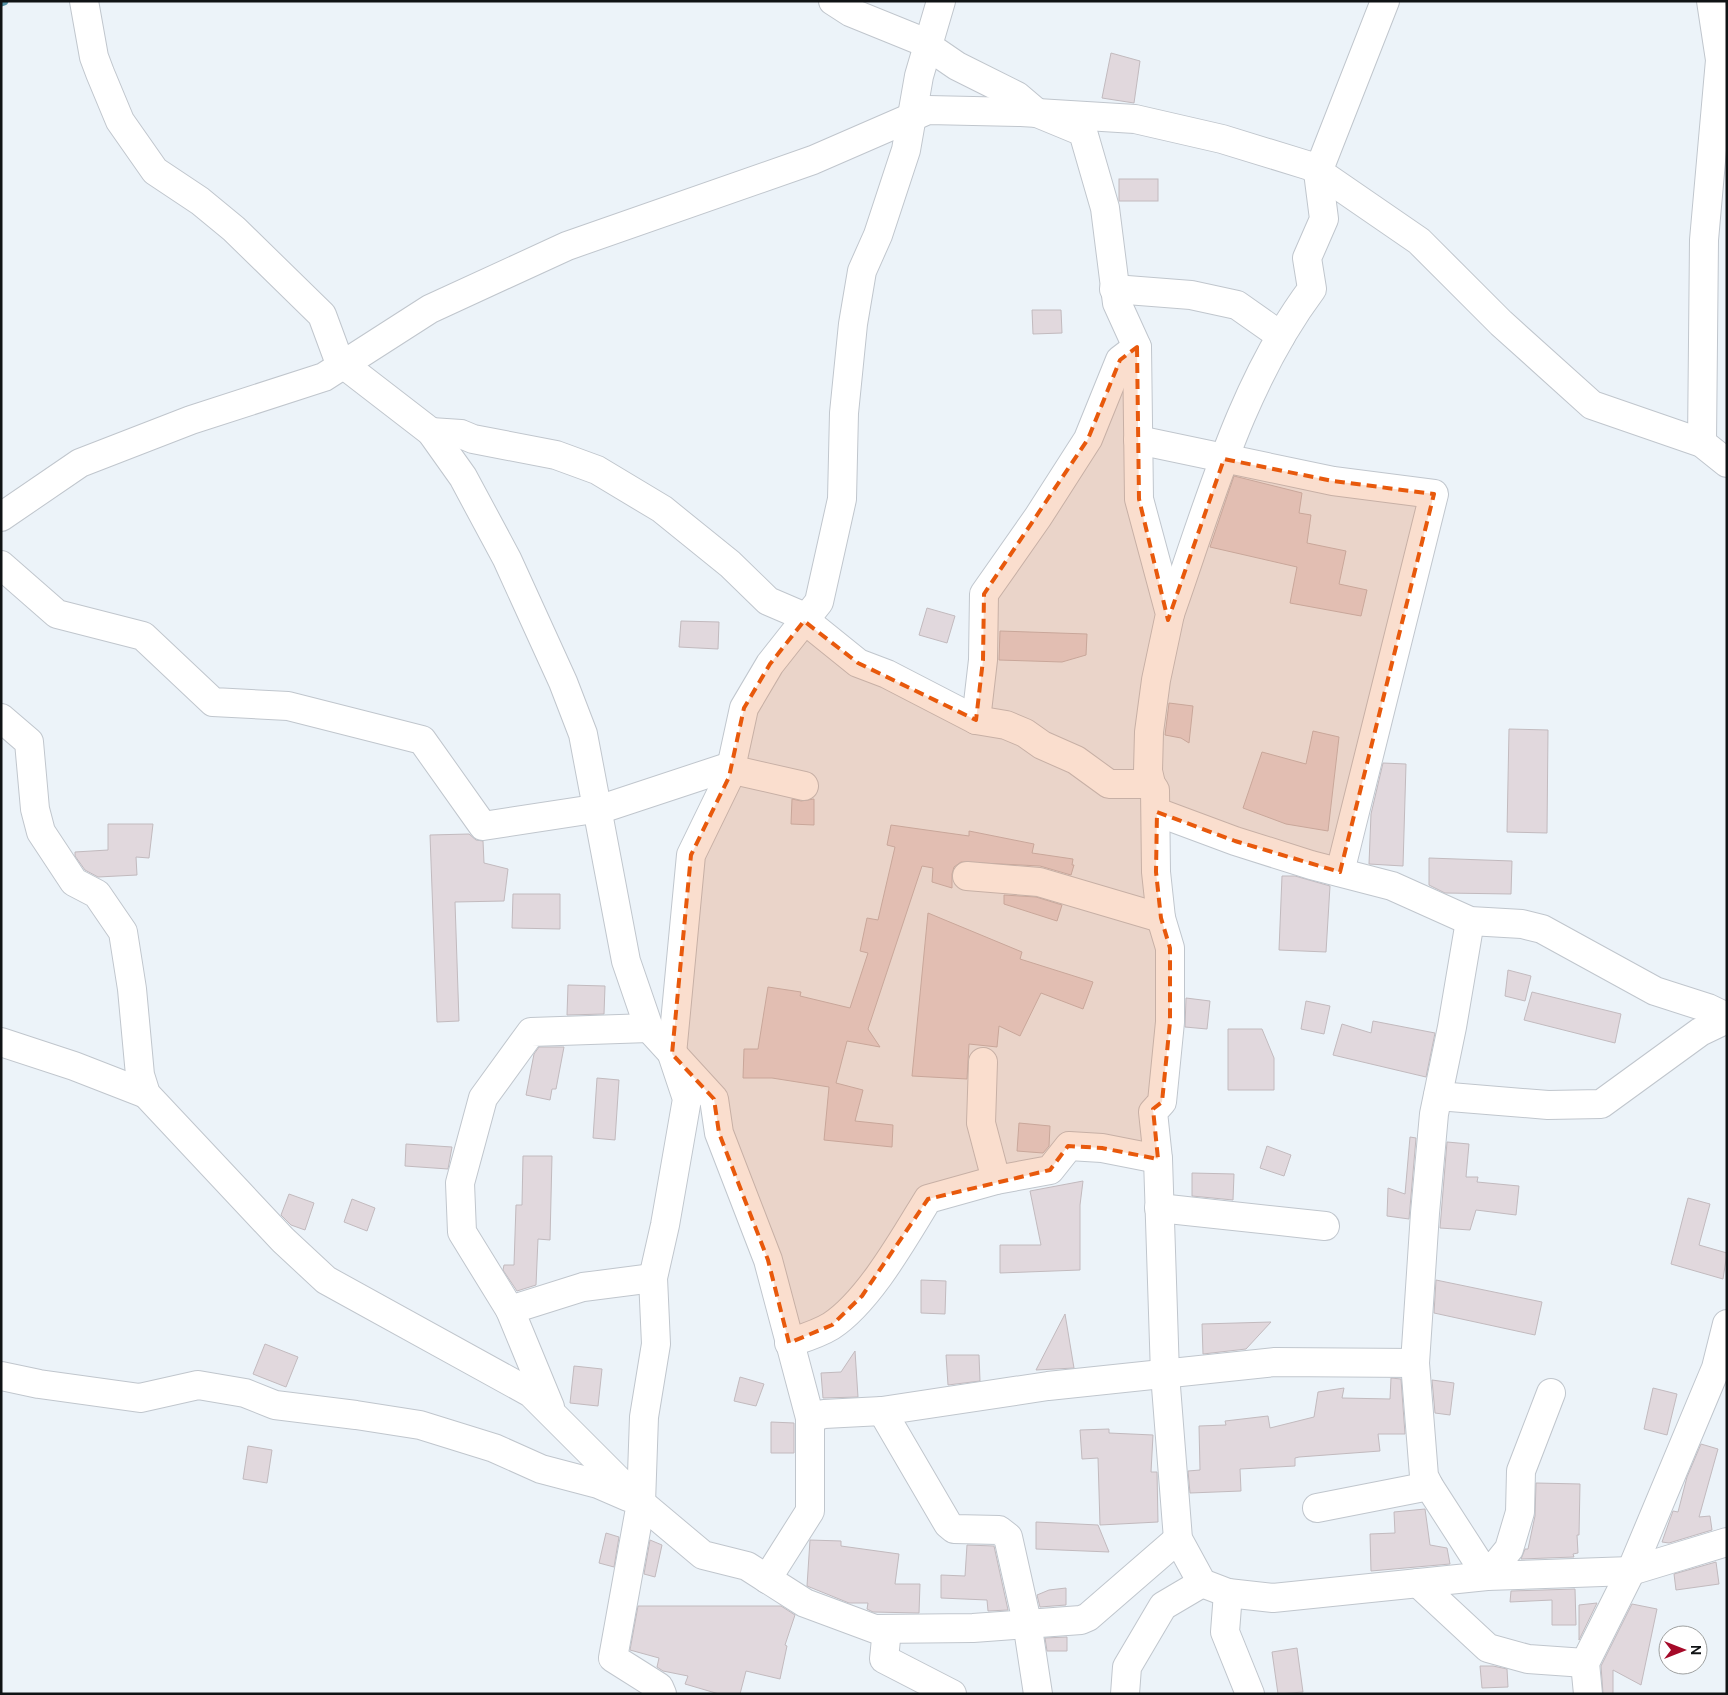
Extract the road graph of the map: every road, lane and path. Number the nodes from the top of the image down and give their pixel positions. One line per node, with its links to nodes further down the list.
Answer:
1 (84, 1): 13 (street)
2 (832, 1): 6 (street)
3 (941, 1): 6 (street)
4 (1385, 1): 9 (street)
5 (1712, 1): 16 (street)
6 (928, 46): 7 (street); 8 (street)
7 (1037, 112): 8 (street); 9 (street); 10 (street)
8 (912, 117): 13 (street); 22 (street)
9 (1318, 172): 11 (street); 16 (street)
10 (1114, 289): 11 (street); 12 (street)
11 (1281, 336): 17 (street)
12 (1137, 347): 15 (street); 24 (street)
13 (343, 365): 14 (street); 19 (street)
14 (431, 432): 22 (street); 28 (street)
15 (1138, 440): 17 (street); 21 (street)
16 (1702, 443): 18 (street)
17 (1224, 459): 21 (street); 30 (street)
18 (1727, 463)
19 (1, 517)
20 (1, 565): 28 (street)
21 (1170, 614): 26 (street)
22 (804, 620): 24 (street); 25 (street)
23 (1, 718): 39 (street)
24 (976, 720): 26 (street)
25 (731, 769): 27 (street); 28 (street); 37 (street)
26 (1151, 784): 29 (street)
27 (804, 786)
28 (596, 809): 35 (street)
29 (1157, 812): 30 (street); 32 (street)
30 (1340, 872): 33 (street)
31 (967, 876): 32 (street)
32 (1161, 918): 41 (street)
33 (1470, 921): 34 (street); 40 (street)
34 (1727, 1018): 40 (street)
35 (649, 1028): 37 (street); 46 (street)
36 (1, 1042): 39 (street)
37 (672, 1054): 45 (street); 48 (street)
38 (983, 1062): 42 (street)
39 (146, 1094): 53 (street)
40 (1438, 1096): 49 (street)
41 (1158, 1159): 42 (street); 43 (street)
42 (996, 1180): 48 (street)
43 (1159, 1208): 44 (street); 50 (street)
44 (1325, 1226)
45 (653, 1278): 46 (street); 57 (street)
46 (510, 1310): 53 (street)
47 (1727, 1324): 61 (street)
48 (789, 1343): 55 (street)
49 (1415, 1363): 50 (street); 56 (street)
50 (1165, 1374): 54 (street); 59 (street)
51 (1, 1376): 57 (street)
52 (1551, 1394): 62 (street)
53 (551, 1411): 57 (street)
54 (882, 1411): 55 (street); 68 (street)
55 (810, 1418): 63 (street)
56 (1429, 1486): 58 (street); 62 (street)
57 (641, 1503): 63 (street); 71 (street)
58 (1317, 1508)
59 (1178, 1539): 64 (street); 67 (street)
60 (1727, 1542): 61 (street)
61 (1631, 1571): 62 (street); 70 (street)
62 (1487, 1576): 65 (street)
63 (767, 1579): 69 (street)
64 (1202, 1583): 66 (street); 67 (street); 74 (street)
65 (1418, 1583): 66 (street); 70 (street)
66 (1228, 1593): 75 (street)
67 (1112, 1597): 68 (street)
68 (1027, 1622): 69 (street); 73 (street)
69 (887, 1629): 72 (street)
70 (1585, 1663): 76 (street)
71 (662, 1694)
72 (952, 1694)
73 (1038, 1694)
74 (1125, 1694)
75 (1250, 1694)
76 (1588, 1694)

